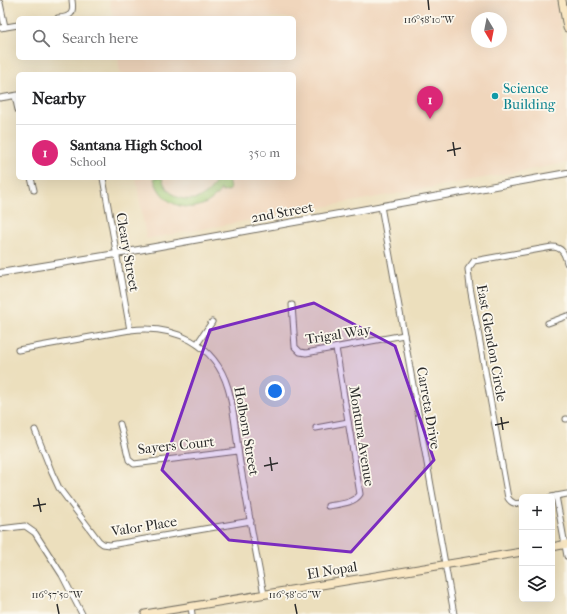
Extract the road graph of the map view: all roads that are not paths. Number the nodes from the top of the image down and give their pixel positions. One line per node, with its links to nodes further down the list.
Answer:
1 (72, 0): 4 (street)
2 (562, 0): 7 (main road)
3 (0, 3): 6 (street)
4 (69, 16)
5 (16, 25): 6 (street)
6 (3, 27)
7 (567, 28)
8 (16, 95): 9 (street)
9 (0, 98)
10 (567, 173): 14 (street, 2nd Street)
11 (32, 180): 13 (street)
12 (103, 180): 15 (street, Cleary Street)
13 (34, 190)
14 (381, 206): 15 (street, 2nd Street); 23 (street, Carreta Drive)
15 (116, 254): 17 (street, 2nd Street); 22 (street, Cleary Street)
16 (567, 263): 35 (street, East Glendon Circle)
17 (0, 272)
18 (292, 305): 25 (street, Trigal Way)
19 (567, 316): 21 (street)
20 (212, 322): 24 (street)
21 (548, 323)
22 (130, 330): 24 (street, Holborn Street); 26 (street, Holborn Street)
23 (404, 335): 25 (street, Trigal Way); 43 (street, Carreta Drive)
24 (197, 344): 31 (street, Holborn Street)
25 (336, 348): 27 (street, Montura Avenue)
26 (18, 350)
27 (348, 422): 29 (street); 36 (street, Montura Avenue)
28 (120, 424): 31 (street, Sayers Court)
29 (316, 428)
30 (35, 430): 37 (street, Valor Place)
31 (238, 451): 37 (street, Holborn Street)
32 (567, 494): 33 (street)
33 (555, 496)
34 (555, 500): 39 (street)
35 (519, 503)
36 (328, 506)
37 (251, 521): 44 (street, Holborn Street)
38 (0, 530): 46 (street)
39 (566, 544): 40 (main road); 42 (street)
40 (555, 546)
41 (519, 552): 43 (main road, El Nopal)
42 (567, 556)
43 (444, 564): 44 (main road, El Nopal); 48 (street, Carreta Drive)
44 (264, 594): 45 (main road, El Nopal)
45 (192, 611): 47 (main road, El Nopal)
46 (82, 614)
47 (145, 614)
48 (454, 614)

